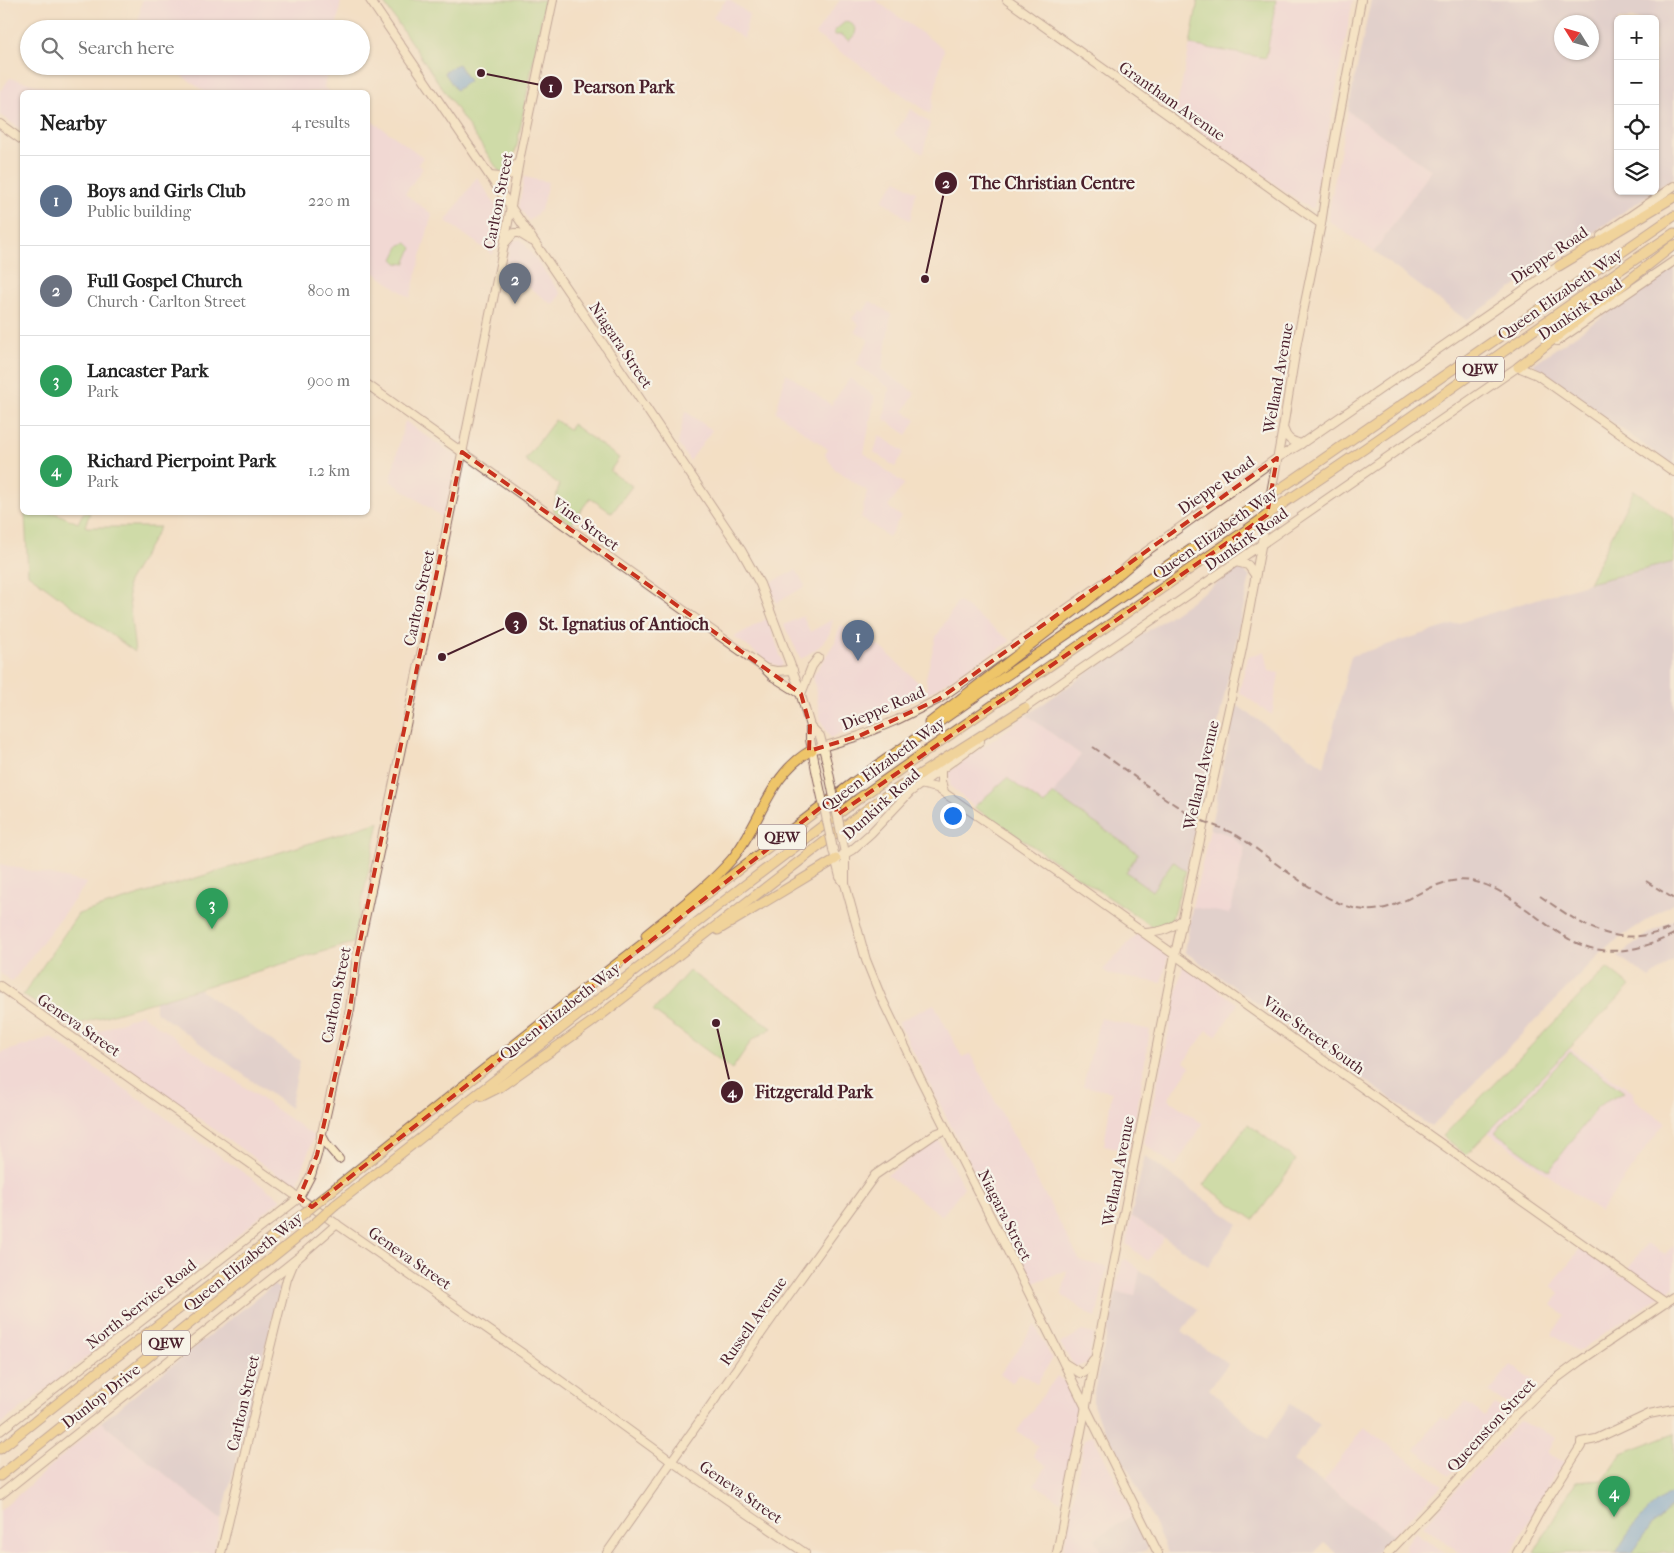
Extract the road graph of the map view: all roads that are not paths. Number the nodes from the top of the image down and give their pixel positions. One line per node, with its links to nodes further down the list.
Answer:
1 (370, 0): 8 (main road, Niagara Street)
2 (553, 0): 7 (main road, Carlton Street)
3 (1007, 0): 13 (main road, Grantham Avenue)
4 (1361, 0): 13 (main road, Welland Avenue)
5 (0, 124): 6 (main road)
6 (20, 139)
7 (519, 161): 8 (main road); 11 (main road, Carlton Street)
8 (490, 176): 11 (main road, Niagara Street)
9 (1674, 186): 19 (main road, Dieppe Road)
10 (1674, 197): 19 (highway)
11 (511, 207): 15 (main road, Niagara Street); 16 (main road, Carlton Street)
12 (1674, 216): 41 (highway, Queen Elizabeth Way / QEW, bridge)
13 (1321, 224): 24 (main road, Welland Avenue)
14 (1674, 233): 54 (highway, Queen Elizabeth Way / QEW, bridge)
15 (536, 244): 16 (main road); 35 (main road, Niagara Street)
16 (504, 245): 26 (main road, Carlton Street)
17 (1674, 245): 20 (highway)
18 (1674, 261): 20 (main road, Dunkirk Road)
19 (1559, 266): 25 (main road, Dieppe Road)
20 (1535, 354): 21 (highway); 22 (main road)
21 (1518, 367): 22 (main road); 29 (main road, Dunkirk Road)
22 (1537, 375): 28 (main road)
23 (370, 385): 26 (main road, Vine Street)
24 (1283, 428): 25 (main road); 27 (main road, Welland Avenue)
25 (1301, 444): 27 (main road, Dieppe Road)
26 (462, 452): 34 (main road, Vine Street); 56 (main road, Carlton Street)
27 (1277, 458): 29 (main road, Welland Avenue); 30 (main road, Dieppe Road)
28 (1674, 472)
29 (1262, 544): 31 (main road, Dunkirk Road); 32 (main road, Welland Avenue)
30 (1138, 558): 39 (main road, Dieppe Road); 41 (highway)
31 (1236, 562): 32 (main road); 37 (main road, Dunkirk Road)
32 (1255, 575): 48 (main road, Welland Avenue)
33 (818, 658): 36 (main road)
34 (766, 669): 35 (main road); 36 (main road, Vine Street)
35 (793, 670): 36 (main road, Niagara Street)
36 (801, 694): 38 (main road, Niagara Street)
37 (1024, 708): 42 (main road, Dunkirk Road); 50 (highway)
38 (810, 726): 39 (main road, Niagara Street); 40 (main road, Niagara Street)
39 (823, 746): 40 (main road, Dieppe Road); 45 (main road, Niagara Street, bridge)
40 (812, 750): 46 (main road, Niagara Street, bridge); 52 (highway)
41 (889, 758): 52 (highway, Queen Elizabeth Way / QEW)
42 (941, 770): 43 (main road, Dunkirk Road); 44 (main road)
43 (920, 784): 44 (main road, Vine Street South); 45 (main road, Dunkirk Road)
44 (944, 792): 49 (main road, Vine Street South)
45 (846, 854): 46 (main road, Dunkirk Road); 47 (main road, Niagara Street)
46 (836, 860): 47 (main road, Niagara Street); 50 (highway)
47 (845, 884): 55 (main road, Niagara Street)
48 (1183, 918): 49 (main road); 51 (main road, Welland Avenue)
49 (1145, 933): 51 (main road, Vine Street South)
50 (682, 952): 54 (highway)
51 (1175, 954): 62 (main road, Vine Street South); 63 (main road, Welland Avenue)
52 (592, 983): 68 (highway, Queen Elizabeth Way / QEW, bridge)
53 (0, 986): 58 (main road, Geneva Street)
54 (466, 1103): 70 (highway, Queen Elizabeth Way / QEW, bridge)
55 (946, 1130): 64 (main road, Niagara Street); 69 (main road, Russell Avenue)
56 (322, 1134): 57 (main road); 58 (main road, Carlton Street)
57 (340, 1159)
58 (299, 1198): 59 (main road, Geneva Street); 67 (main road, North Service Road)
59 (337, 1224): 60 (main road, Dunlop Drive); 69 (main road, Geneva Street)
60 (294, 1260): 71 (main road, Dunlop Drive); 73 (main road, Carlton Street)
61 (1674, 1297): 62 (main road, Queenston Street)
62 (1666, 1303): 72 (main road, Queenston Street)
63 (1096, 1354): 64 (main road); 65 (main road, Welland Avenue)
64 (1062, 1361): 65 (main road, Niagara Street)
65 (1085, 1408): 76 (main road, Welland Avenue); 77 (main road, Niagara Street)
66 (1674, 1409): 80 (main road)
67 (0, 1431)
68 (0, 1449)
69 (671, 1461): 74 (main road, Russell Avenue); 75 (main road, Geneva Street)
70 (0, 1476)
71 (0, 1495)
72 (1395, 1545): 78 (main road, Queenston Street); 79 (main road)
73 (221, 1553)
74 (607, 1553)
75 (805, 1553)
76 (1057, 1553)
77 (1158, 1553)
78 (1388, 1553)
79 (1400, 1553)
80 (1516, 1553)

